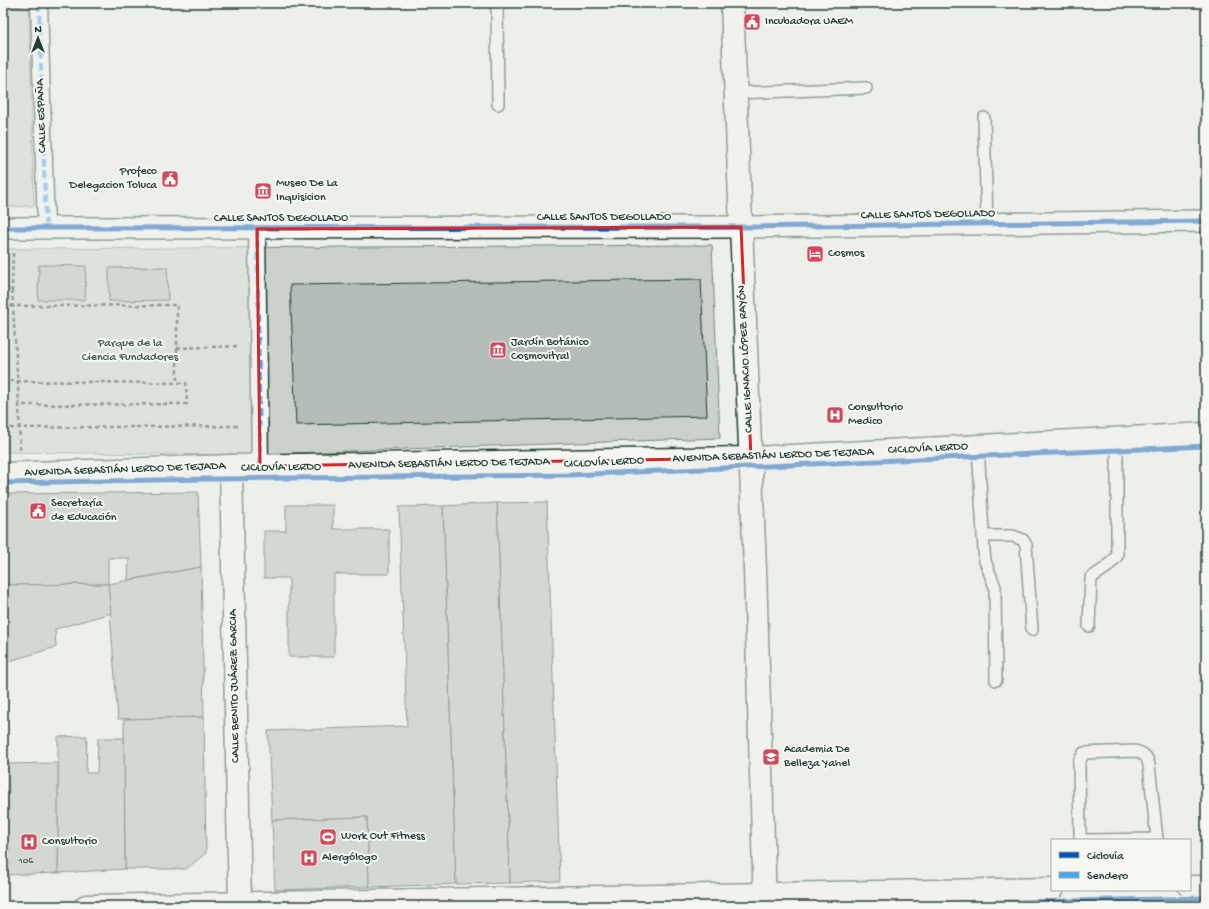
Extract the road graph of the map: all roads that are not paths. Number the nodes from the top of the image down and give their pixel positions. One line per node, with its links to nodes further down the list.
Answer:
1 (39, 3): 12 (street, CALLE ESPAÑA)
2 (497, 3): 6 (lane)
3 (732, 3): 5 (main road, CALLE IGNACIO LÓPEZ RAYÓN)
4 (866, 88): 5 (lane)
5 (735, 93): 11 (main road, CALLE IGNACIO LÓPEZ RAYÓN)
6 (498, 104)
7 (984, 118): 9 (lane)
8 (1206, 221): 9 (street, CALLE SANTOS DEGOLLADO)
9 (986, 224): 11 (street, CALLE SANTOS DEGOLLADO)
10 (8, 228): 12 (street, CALLE SANTOS DEGOLLADO)
11 (741, 228): 13 (street, CALLE SANTOS DEGOLLADO); 17 (main road, CALLE IGNACIO LÓPEZ RAYÓN)
12 (46, 229): 13 (street, CALLE SANTOS DEGOLLADO)
13 (256, 229): 19 (street)
14 (1206, 434): 15 (main road, AVENIDA SEBASTIÁN LERDO DE TEJADA)
15 (1117, 438): 16 (main road, AVENIDA SEBASTIÁN LERDO DE TEJADA); 22 (lane)
16 (978, 446): 17 (main road, AVENIDA SEBASTIÁN LERDO DE TEJADA); 21 (lane)
17 (751, 458): 19 (main road, AVENIDA SEBASTIÁN LERDO DE TEJADA); 31 (main road, CALLE IGNACIO LÓPEZ RAYÓN)
18 (231, 466): 19 (main road, AVENIDA SEBASTIÁN LERDO DE TEJADA); 20 (main road, AVENIDA SEBASTIÁN LERDO DE TEJADA); 33 (main road, CALLE BENITO JUÁREZ GARCIA)
19 (260, 466)
20 (3, 474)
21 (983, 536): 23 (lane); 24 (lane)
22 (1089, 626)
23 (1032, 630)
24 (996, 680)
25 (1083, 839): 26 (lane)
26 (1157, 839)
27 (1191, 887): 28 (main road)
28 (1206, 887)
29 (1051, 889): 30 (main road)
30 (989, 898): 31 (main road)
31 (765, 900): 32 (main road)
32 (575, 902): 33 (main road)
33 (240, 905): 34 (main road)
34 (86, 906)

